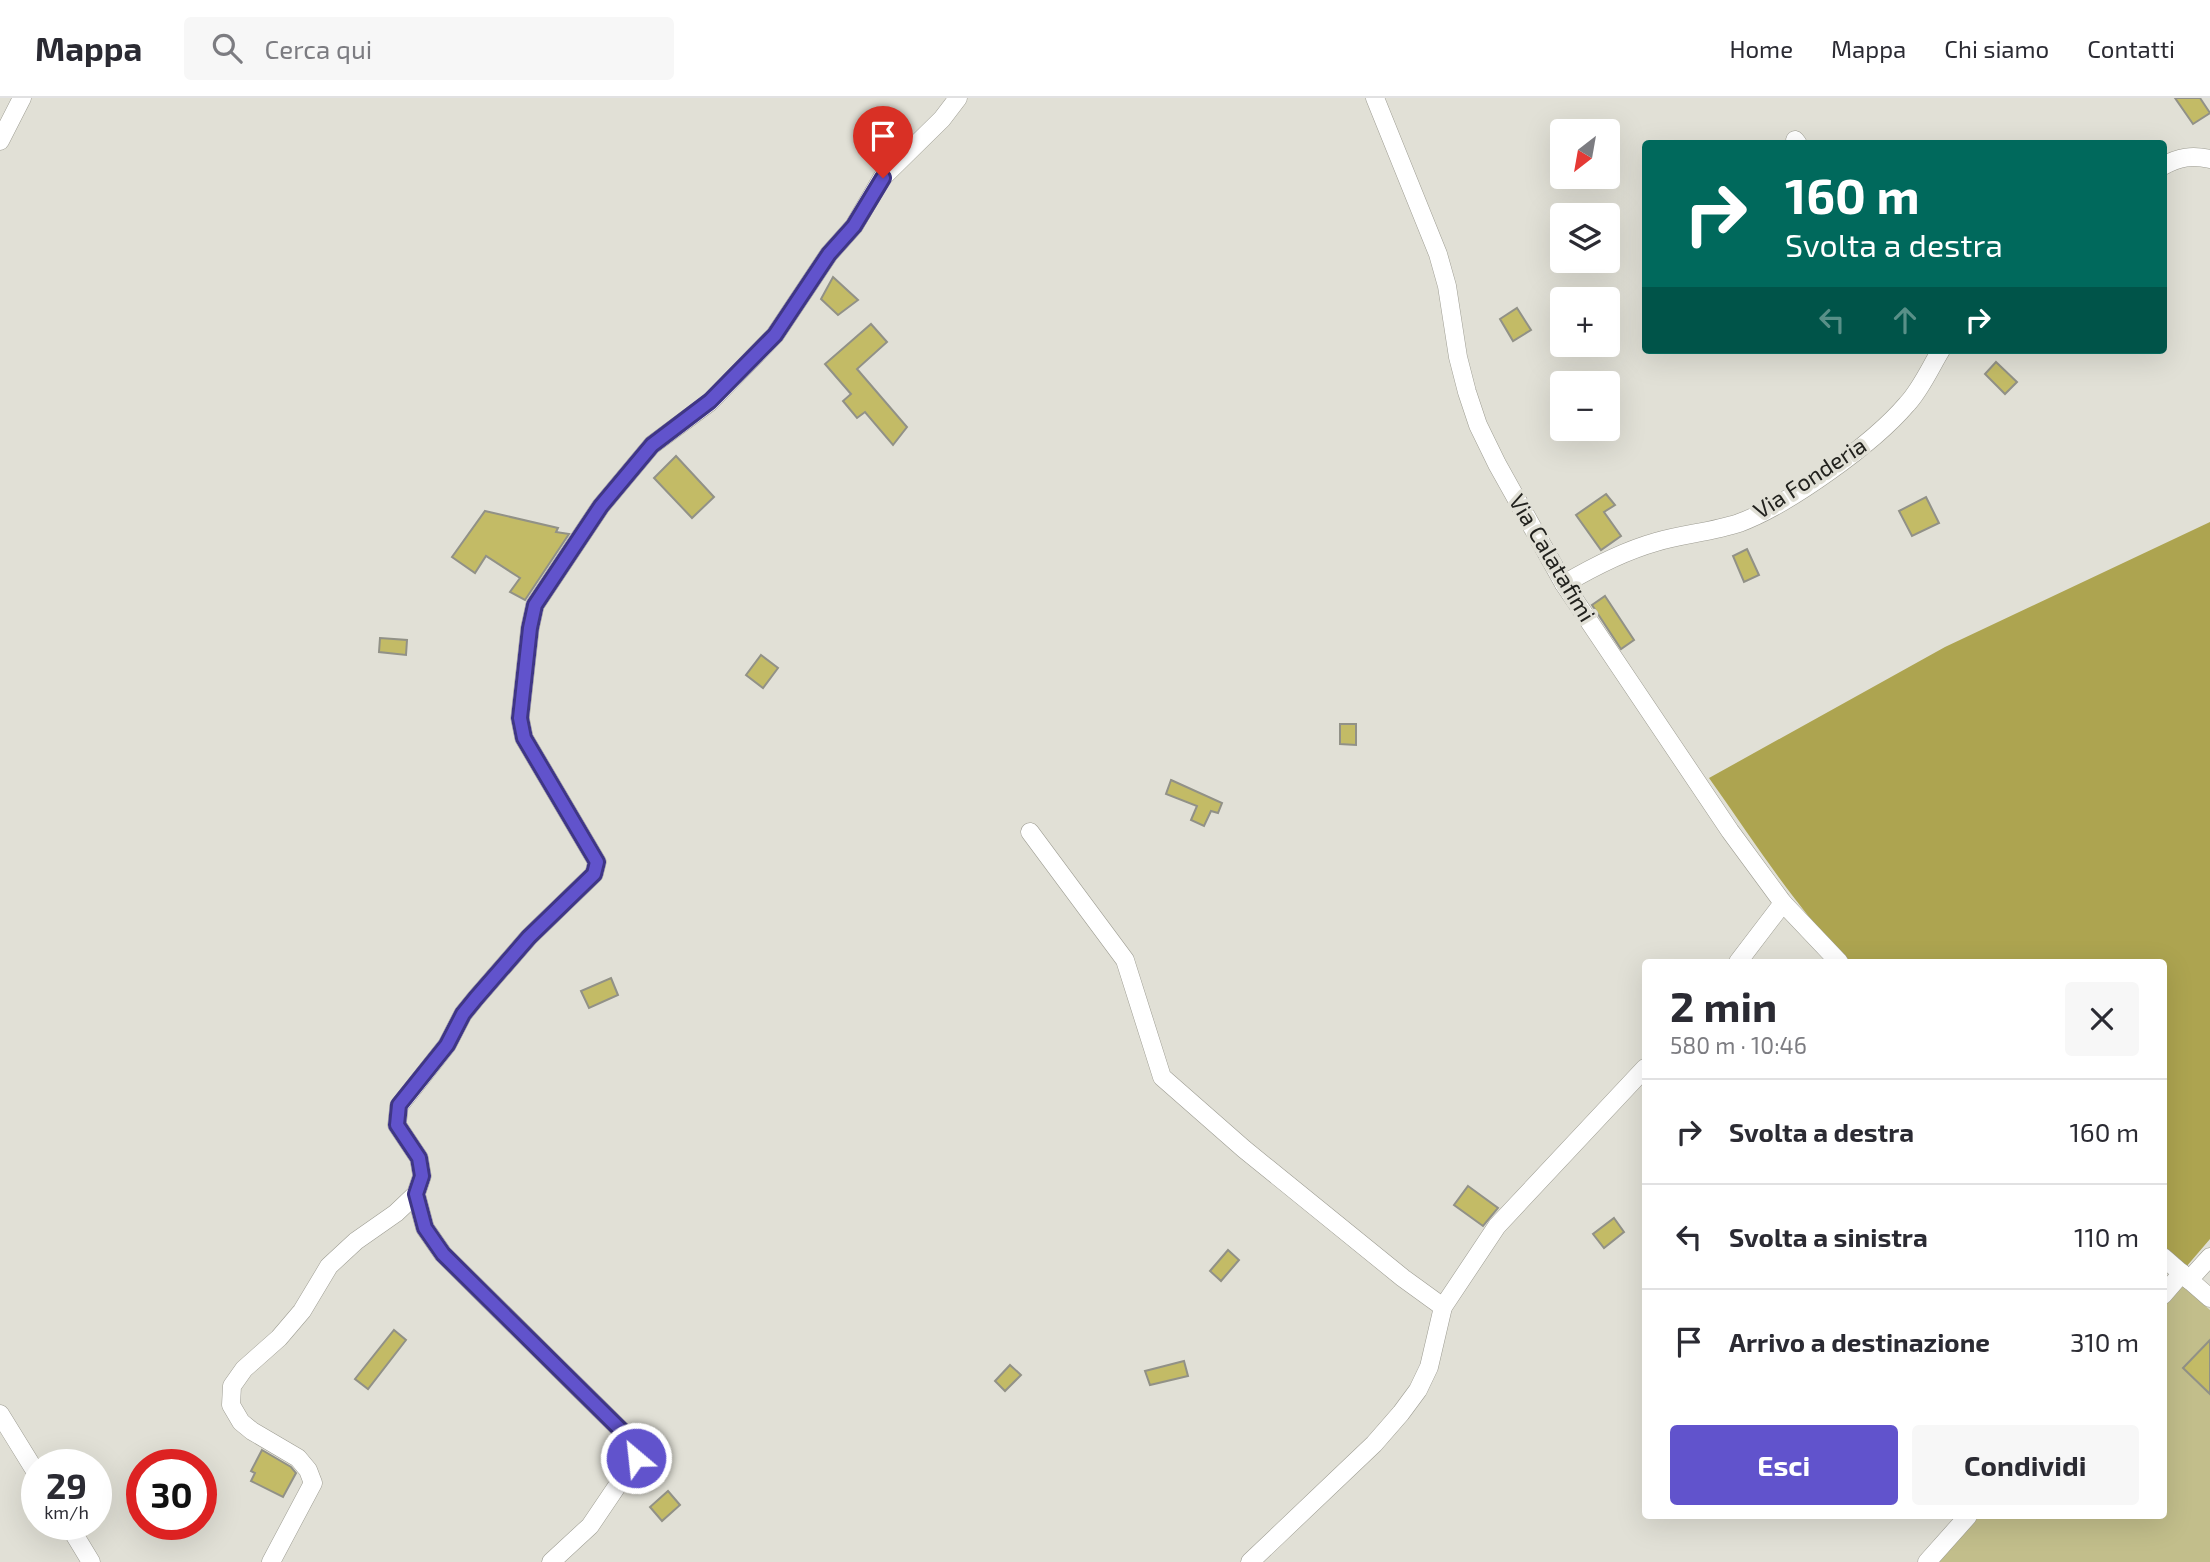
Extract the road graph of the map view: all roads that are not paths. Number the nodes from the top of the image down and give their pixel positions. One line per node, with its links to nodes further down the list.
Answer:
1 (22, 98): 4 (street)
2 (958, 98): 14 (street)
3 (1375, 98): 8 (street, Via Calatafimi)
4 (0, 141)
5 (2210, 159): 6 (street)
6 (2167, 164)
7 (1939, 354): 8 (street, Via Fonderia)
8 (1564, 584): 10 (street, Via Calatafimi)
9 (1030, 832): 20 (street)
10 (1783, 903): 11 (street); 12 (street, Via Calatafimi)
11 (1740, 959)
12 (1836, 959)
13 (1642, 1071): 20 (street)
14 (416, 1194): 26 (street); 27 (street)
15 (2210, 1257): 17 (street)
16 (2167, 1260): 17 (street)
17 (2186, 1277): 18 (street); 19 (street)
18 (2167, 1292)
19 (2210, 1298)
20 (1443, 1307): 28 (street)
21 (0, 1414): 22 (street)
22 (22, 1449)
23 (1965, 1519): 29 (street)
24 (78, 1540): 25 (street)
25 (91, 1562)
26 (271, 1562)
27 (551, 1562)
28 (1250, 1562)
29 (1927, 1562)

